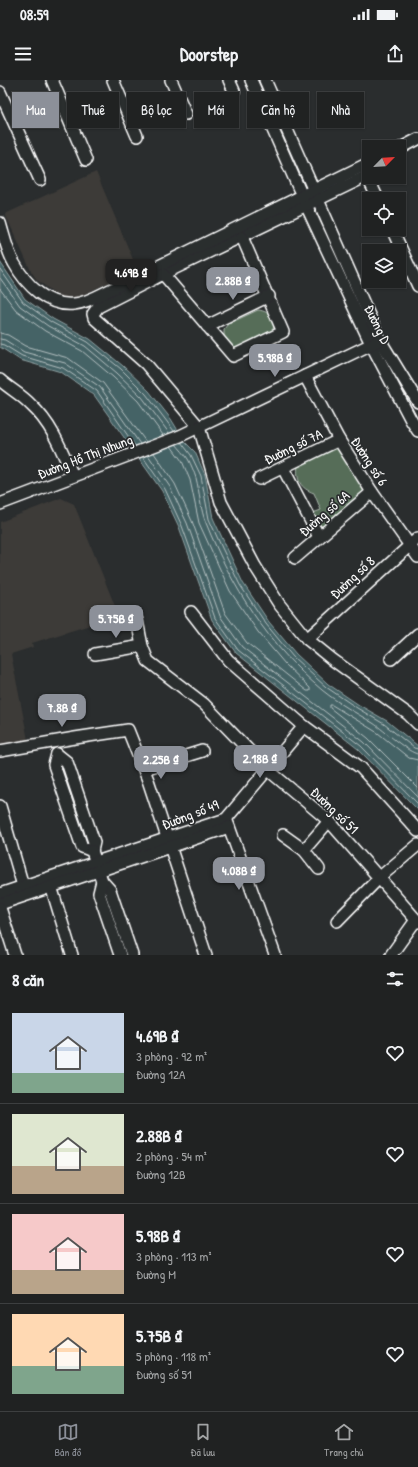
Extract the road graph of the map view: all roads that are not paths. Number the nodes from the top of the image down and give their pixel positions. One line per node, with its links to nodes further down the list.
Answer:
1 (52, 80): 13 (street)
2 (113, 80): 10 (street)
3 (171, 80): 9 (street)
4 (229, 80): 7 (street)
5 (251, 80): 18 (street, Đường D)
6 (265, 80): 17 (street, Đường D)
7 (234, 91)
8 (0, 92): 15 (street)
9 (176, 92)
10 (137, 136)
11 (418, 139): 12 (street)
12 (406, 145)
13 (86, 160)
14 (362, 168): 17 (street)
15 (40, 180)
16 (375, 192): 17 (street)
17 (316, 195): 18 (street); 26 (street, Đường D)
18 (304, 201): 19 (street); 21 (street); 26 (street, Đường D)
19 (0, 223)
20 (395, 236): 23 (street)
21 (242, 237): 22 (street); 24 (street)
22 (163, 274): 25 (street); 30 (street)
23 (418, 286)
24 (269, 296): 25 (street); 25 (street)
25 (207, 326)
26 (376, 342): 27 (street, Đường Hồ Thị Nhung); 29 (street, Đường D); 31 (street, Đường D)
27 (305, 376): 30 (street, Đường Hồ Thị Nhung); 32 (street, Đường số 6)
28 (2, 387): 34 (street)
29 (418, 402)
30 (199, 427): 34 (street, Đường Hồ Thị Nhung); 44 (street)
31 (418, 431)
32 (339, 440): 33 (street, Đường số 7A); 36 (street, Đường số 6)
33 (283, 468): 35 (street, Đường số 7A); 38 (street)
34 (73, 476): 37 (street, Đường Hồ Thị Nhung)
35 (259, 480)
36 (372, 492): 38 (street, Đường số 6A); 39 (street, Đường số 6)
37 (0, 504)
38 (319, 537): 41 (street, Đường số 6A)
39 (414, 542): 40 (street, Đường số 6); 44 (street, Đường số 8)
40 (418, 557)
41 (295, 558)
42 (191, 612): 50 (street)
43 (137, 620): 46 (street, Đường số 51)
44 (307, 639): 49 (street)
45 (416, 639): 48 (street)
46 (142, 646): 47 (street); 55 (street, Đường số 51)
47 (95, 654)
48 (391, 659)
49 (418, 724)
50 (304, 726): 55 (street, Đường số 49); 59 (street)
51 (54, 741): 52 (street); 54 (street); 65 (street)
52 (0, 751)
53 (202, 751): 54 (street)
54 (144, 769): 61 (street)
55 (267, 769): 57 (street, Đường số 51); 58 (street, Đường số 49)
56 (0, 806): 67 (street)
57 (329, 821): 63 (street); 66 (street, Đường số 51)
58 (227, 823): 61 (street, Đường số 49); 79 (street)
59 (418, 830)
60 (283, 835): 63 (street)
61 (169, 843): 65 (street, Đường số 49); 78 (street)
62 (418, 845): 66 (street)
63 (304, 850): 64 (street)
64 (319, 870)
65 (99, 872): 67 (street, Đường số 49); 68 (street); 76 (street); 77 (street)
66 (380, 877): 72 (street); 73 (street, Đường số 51)
67 (23, 886): 69 (street, Đường số 49)
68 (51, 886): 70 (street); 75 (street)
69 (0, 894)
70 (0, 904)
71 (0, 908): 74 (street)
72 (337, 921)
73 (417, 921): 80 (street)
74 (15, 955)
75 (72, 955)
76 (120, 955)
77 (132, 955)
78 (206, 955)
79 (275, 955)
80 (391, 955)

